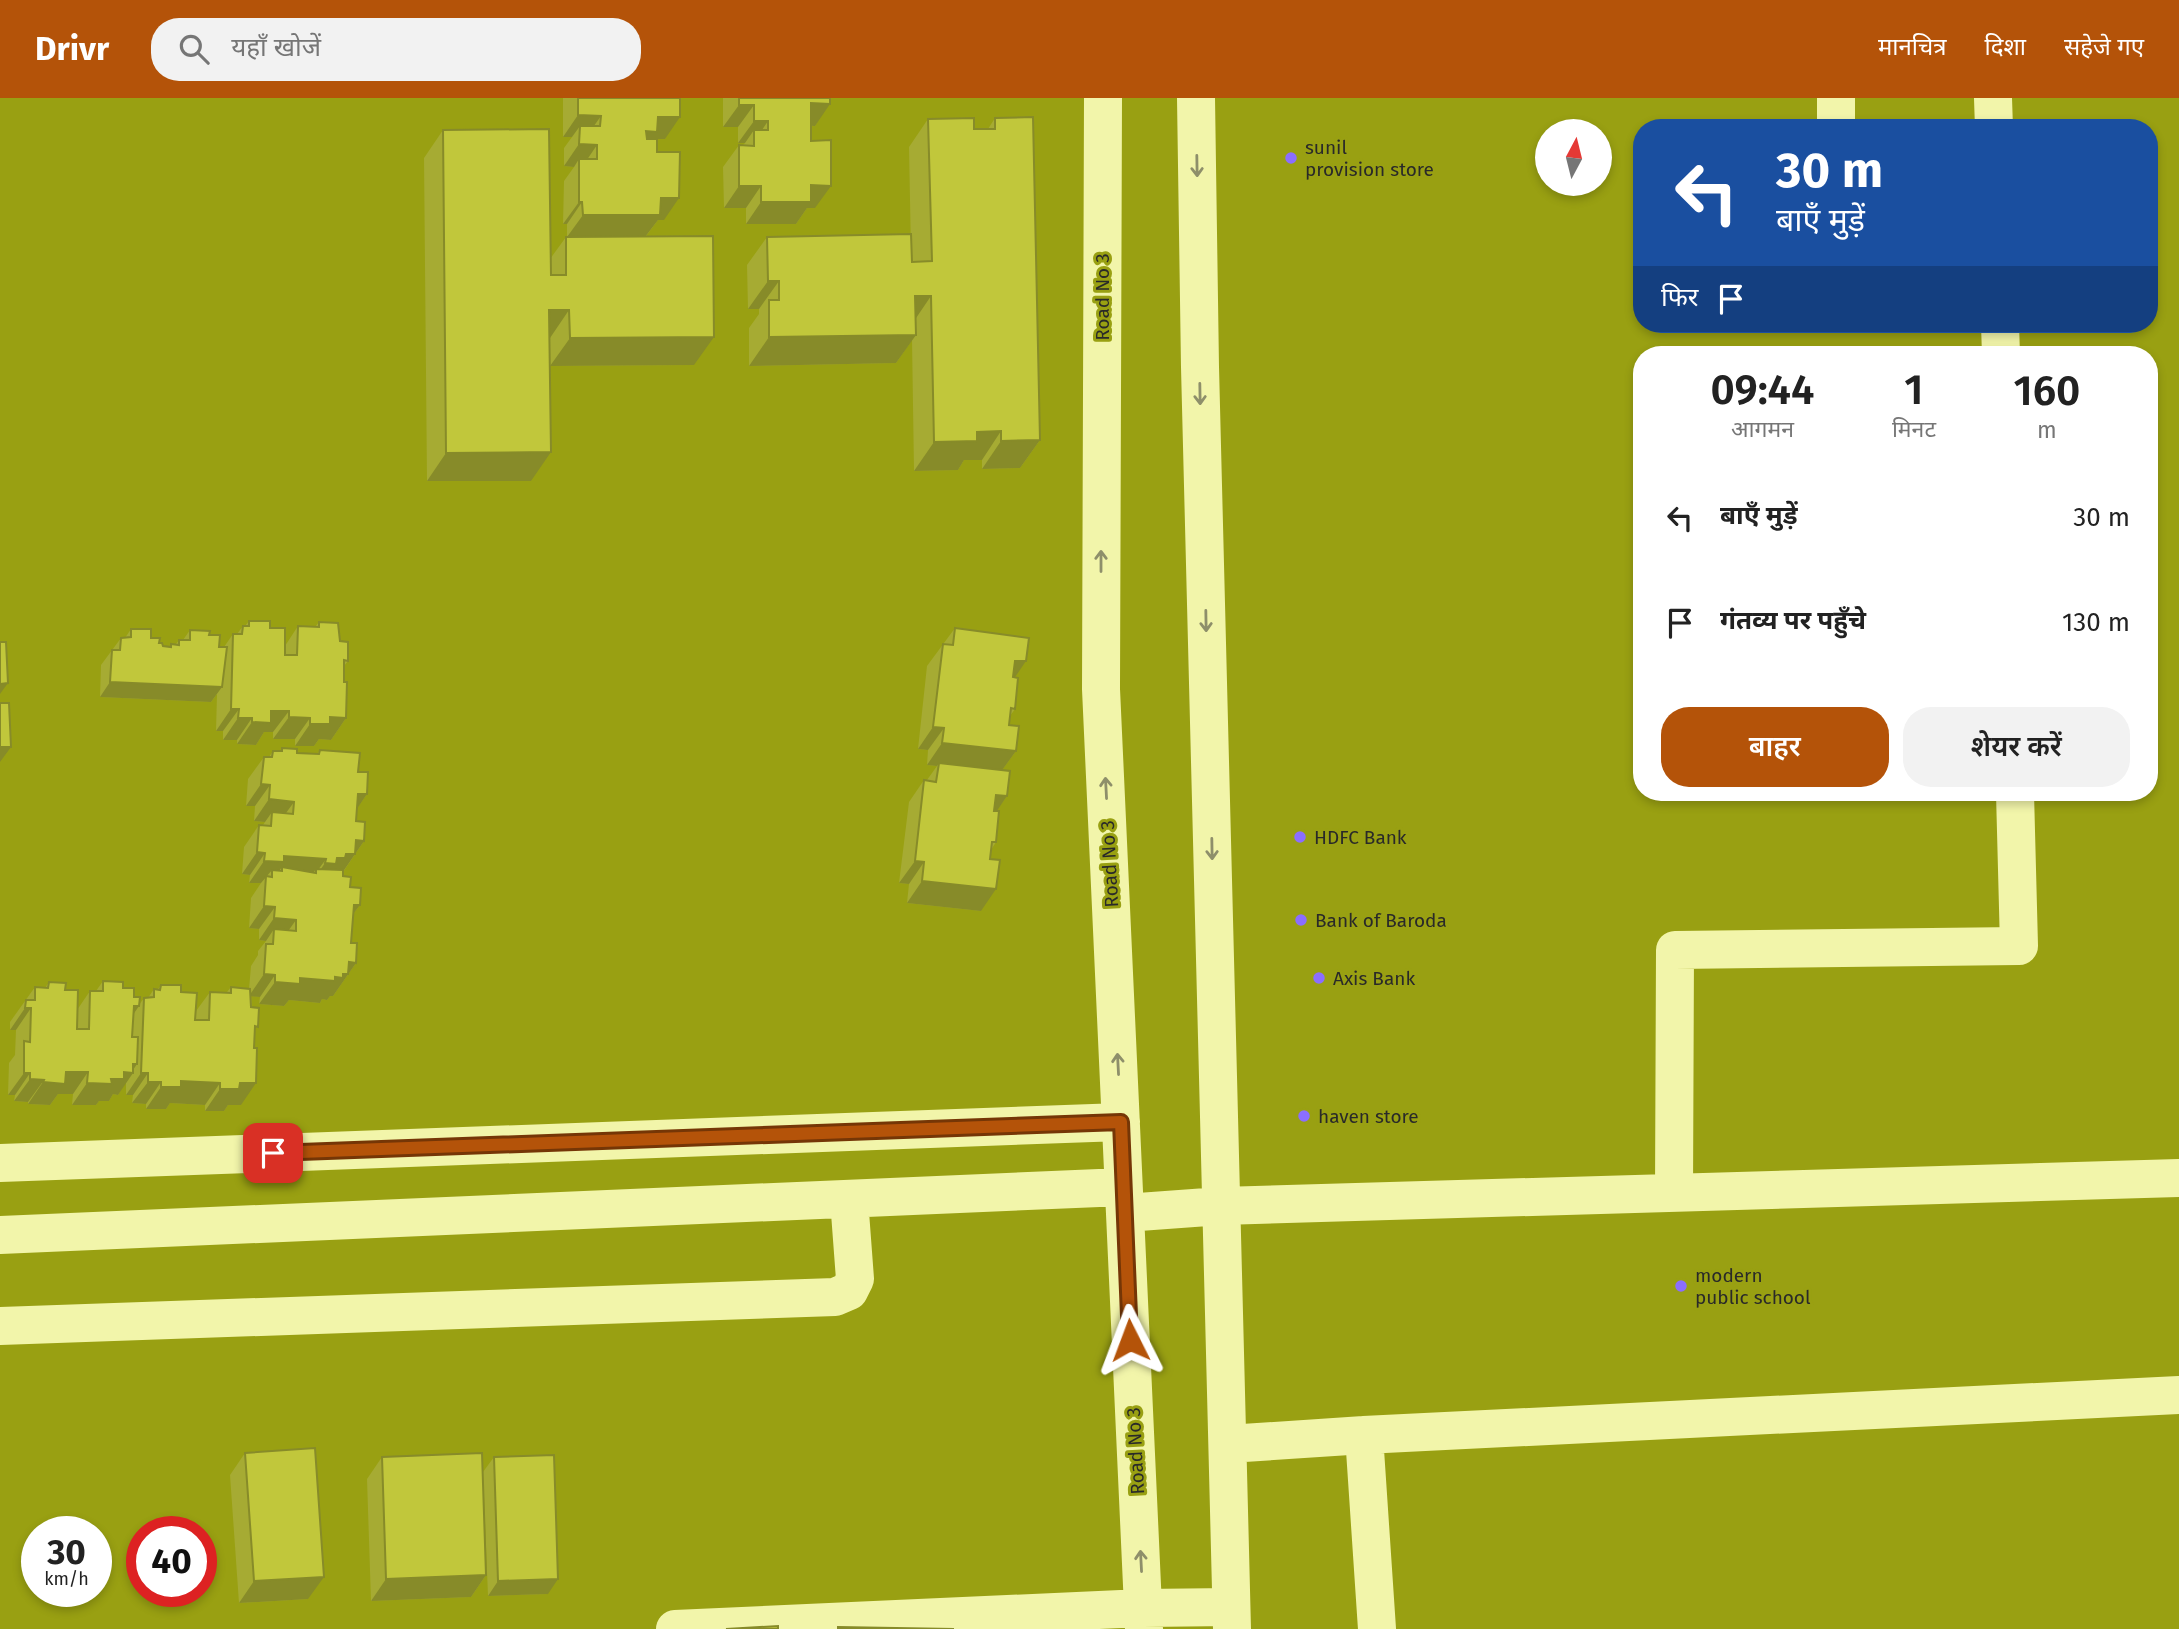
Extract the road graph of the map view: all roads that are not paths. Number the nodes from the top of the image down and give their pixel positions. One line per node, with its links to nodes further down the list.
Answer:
1 (1103, 98): 8 (street, Road No 3, one-way to 1)
2 (1196, 98): 14 (street, one-way to 14)
3 (1836, 98): 5 (street)
4 (1993, 98): 6 (street)
5 (1836, 119)
6 (1994, 119)
7 (2015, 801): 11 (street)
8 (1121, 1122): 9 (street); 13 (street, Road No 3)
9 (0, 1163)
10 (2179, 1178): 11 (street)
11 (1674, 1193): 14 (street)
12 (849, 1199): 13 (street); 15 (street); 16 (street)
13 (1124, 1200): 14 (street); 21 (street, Road No 3, one-way to 13)
14 (1221, 1206): 19 (street)
15 (0, 1236)
16 (0, 1326)
17 (2179, 1395): 18 (street)
18 (1364, 1435): 19 (street); 24 (street)
19 (1228, 1444): 20 (street)
20 (1232, 1618): 21 (street)
21 (1143, 1619): 22 (street)
22 (1045, 1621): 23 (street)
23 (675, 1629)
24 (1377, 1629)

